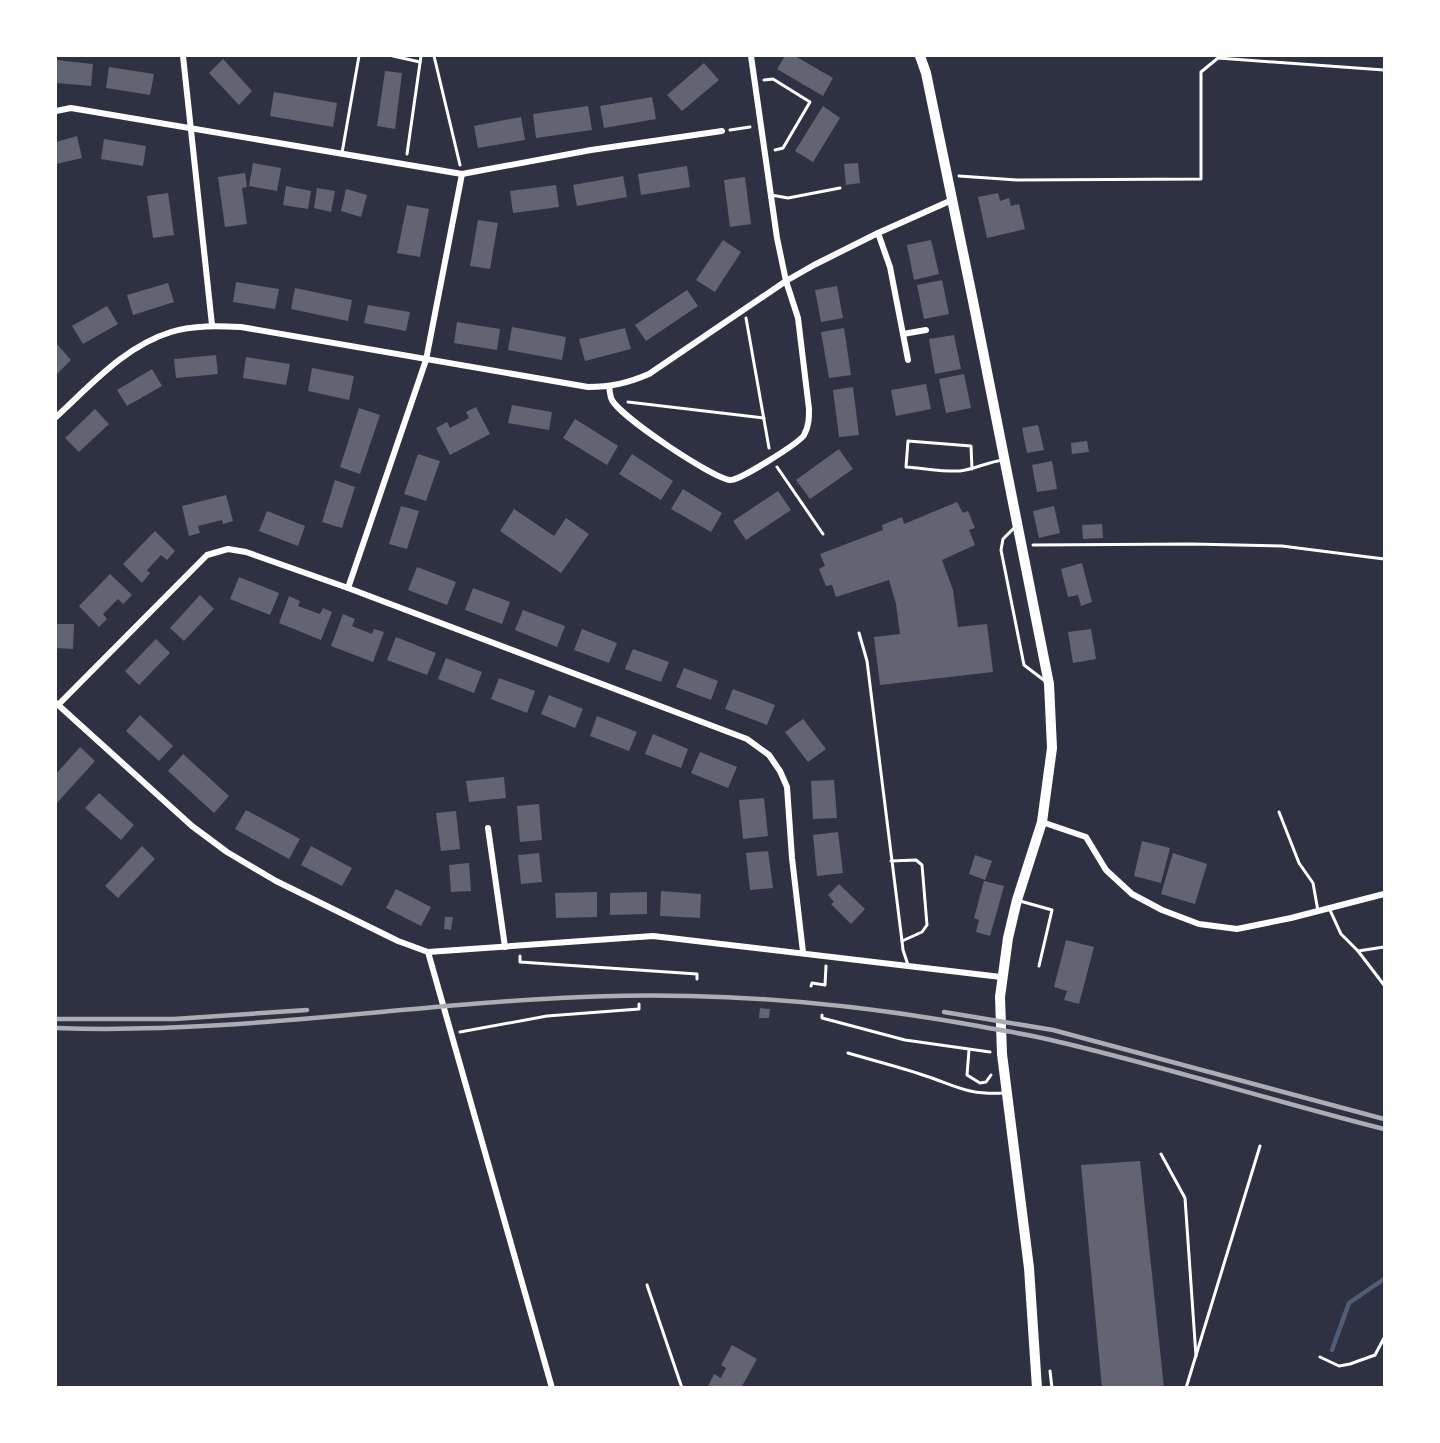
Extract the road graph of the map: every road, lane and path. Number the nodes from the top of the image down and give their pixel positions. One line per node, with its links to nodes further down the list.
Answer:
1 (183, 56): 13 (street)
2 (359, 56): 16 (lane)
3 (393, 56): 8 (path)
4 (421, 56): 8 (path)
5 (434, 56): 18 (path)
6 (751, 56): 10 (street)
7 (920, 56): 22 (main road)
8 (420, 62): 17 (path)
9 (1384, 70): 19 (path)
10 (755, 81): 12 (street); 15 (path)
11 (56, 111): 13 (street)
12 (761, 125): 14 (path); 15 (street)
13 (191, 128): 16 (street); 26 (street)
14 (722, 131): 18 (street)
15 (765, 152): 21 (street)
16 (342, 154): 17 (street)
17 (405, 165): 18 (street)
18 (462, 174): 29 (street)
19 (958, 176)
20 (840, 188): 21 (lane)
21 (771, 195): 24 (street)
22 (953, 200): 23 (street); 36 (main road)
23 (878, 233): 24 (street); 28 (street)
24 (786, 281): 25 (street); 35 (street)
25 (745, 311): 31 (street); 34 (path)
26 (212, 325): 29 (street); 33 (street)
27 (926, 330): 28 (street)
28 (903, 334): 30 (street)
29 (426, 360): 31 (street); 42 (street)
30 (908, 360)
31 (609, 387): 32 (street)
32 (612, 400): 34 (path); 35 (street)
33 (56, 417)
34 (764, 418): 35 (path)
35 (771, 459): 39 (path)
36 (1005, 459): 37 (lane); 38 (main road)
37 (972, 469): 37 (lane)
38 (1017, 525): 40 (main road); 44 (lane)
39 (823, 534)
40 (1022, 546): 41 (path); 44 (main road)
41 (1384, 559)
42 (348, 588): 45 (street); 60 (street)
43 (859, 633): 49 (lane)
44 (1049, 684): 47 (main road)
45 (57, 704): 59 (street)
46 (1280, 812): 53 (lane)
47 (1042, 822): 51 (main road); 53 (street)
48 (488, 828): 56 (street)
49 (891, 861): 54 (lane); 54 (lane)
50 (1384, 894): 52 (street)
51 (1017, 900): 62 (lane); 64 (main road)
52 (1329, 908): 53 (street); 58 (lane)
53 (1318, 911)
54 (902, 940): 61 (lane)
55 (519, 945): 56 (street); 60 (street); 65 (path)
56 (505, 947): 59 (street)
57 (1384, 947): 58 (lane)
58 (1358, 951): 66 (lane)
59 (428, 952): 70 (street)
60 (803, 952): 61 (street)
61 (908, 965): 64 (street)
62 (1039, 966)
63 (826, 971): 67 (path)
64 (1001, 977): 75 (main road)
65 (697, 979)
66 (1384, 985)
67 (811, 987)
68 (639, 1004): 70 (path)
69 (822, 1014): 71 (path)
70 (450, 1034): 82 (street)
71 (969, 1050): 73 (path); 74 (path)
72 (848, 1053): 75 (lane)
73 (990, 1060)
74 (991, 1069)
75 (1006, 1093): 84 (main road)
76 (1260, 1146): 81 (lane)
77 (1161, 1154): 81 (lane)
78 (647, 1284): 83 (lane)
79 (1384, 1338): 80 (path)
80 (1320, 1357)
81 (1197, 1358): 85 (lane)
82 (552, 1388)
83 (682, 1388)
84 (1037, 1388)
85 (1186, 1388)

